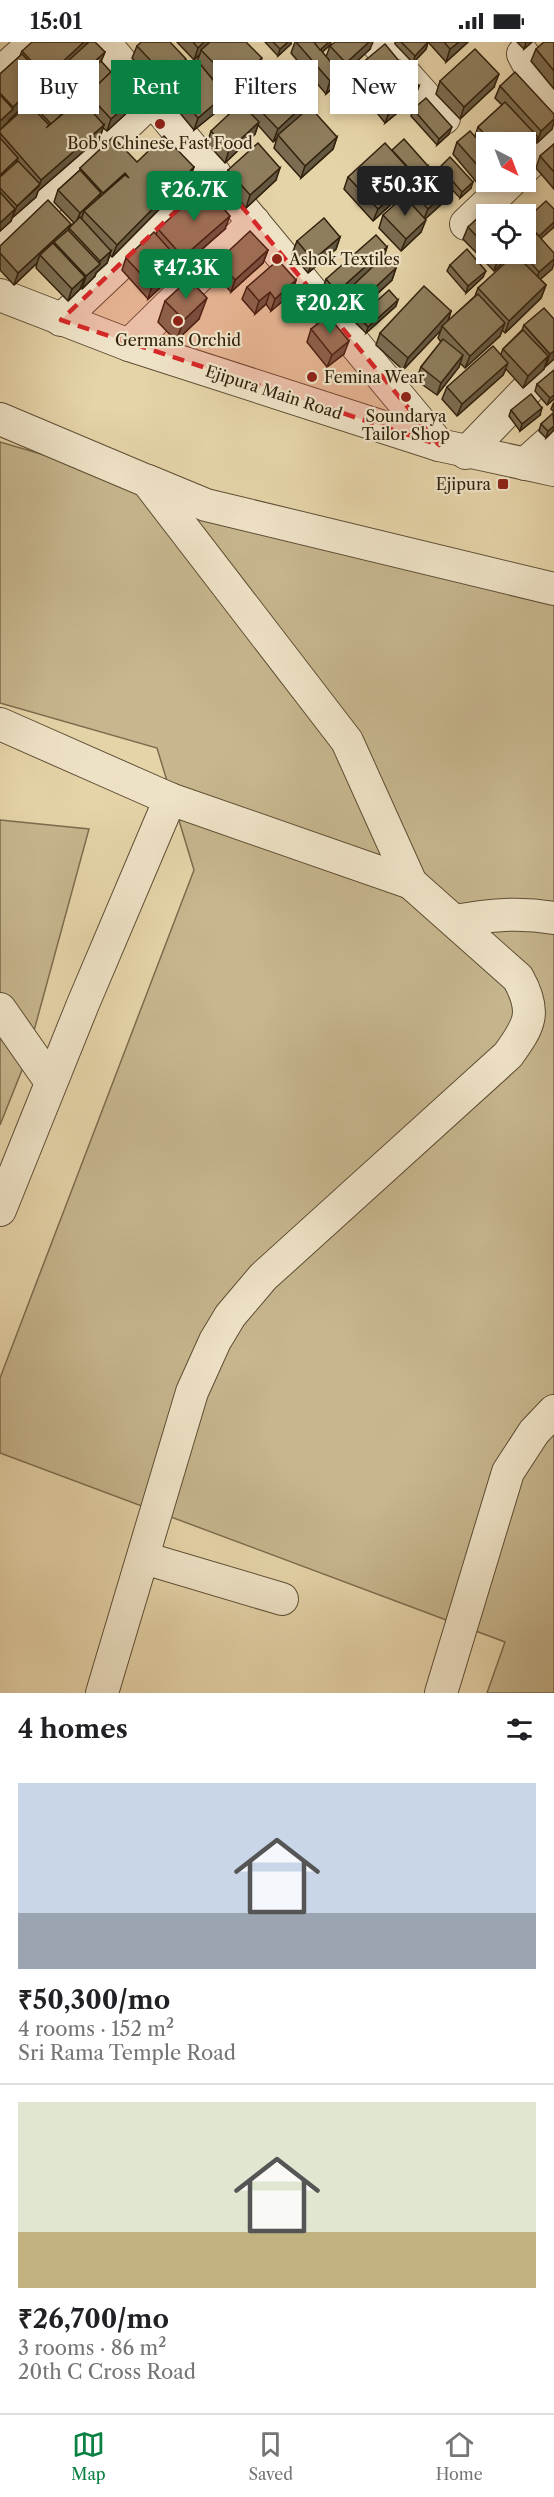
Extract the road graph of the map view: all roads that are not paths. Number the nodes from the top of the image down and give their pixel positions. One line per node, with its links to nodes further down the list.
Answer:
1 (35, 42): 6 (street)
2 (376, 42): 10 (street)
3 (112, 45): 5 (street)
4 (525, 46): 7 (street)
5 (123, 60)
6 (0, 73)
7 (554, 112)
8 (137, 114): 17 (street)
9 (165, 114): 13 (street)
10 (444, 117)
11 (554, 140): 12 (street)
12 (536, 157)
13 (215, 174): 15 (street); 19 (street)
14 (500, 192): 16 (street)
15 (254, 222): 20 (street); 24 (street)
16 (466, 224)
17 (0, 246)
18 (0, 295): 19 (street, Ejipura Main Road)
19 (61, 320): 20 (street, Ejipura Main Road)
20 (129, 345): 24 (street, Ejipura Main Road)
21 (554, 362): 24 (street)
22 (0, 418): 26 (street)
23 (554, 438): 25 (street)
24 (452, 449): 25 (street, Ejipura Main Road)
25 (540, 467)
26 (147, 481): 27 (street); 30 (street)
27 (554, 589)
28 (0, 724): 29 (street)
29 (170, 799): 30 (street); 34 (street)
30 (411, 883): 32 (street)
31 (554, 918): 32 (street)
32 (455, 921): 37 (street)
33 (0, 1009): 34 (street)
34 (51, 1082): 35 (street)
35 (0, 1210)
36 (554, 1411): 40 (street)
37 (144, 1558): 38 (street); 39 (street)
38 (282, 1599)
39 (102, 1693)
40 (441, 1693)

